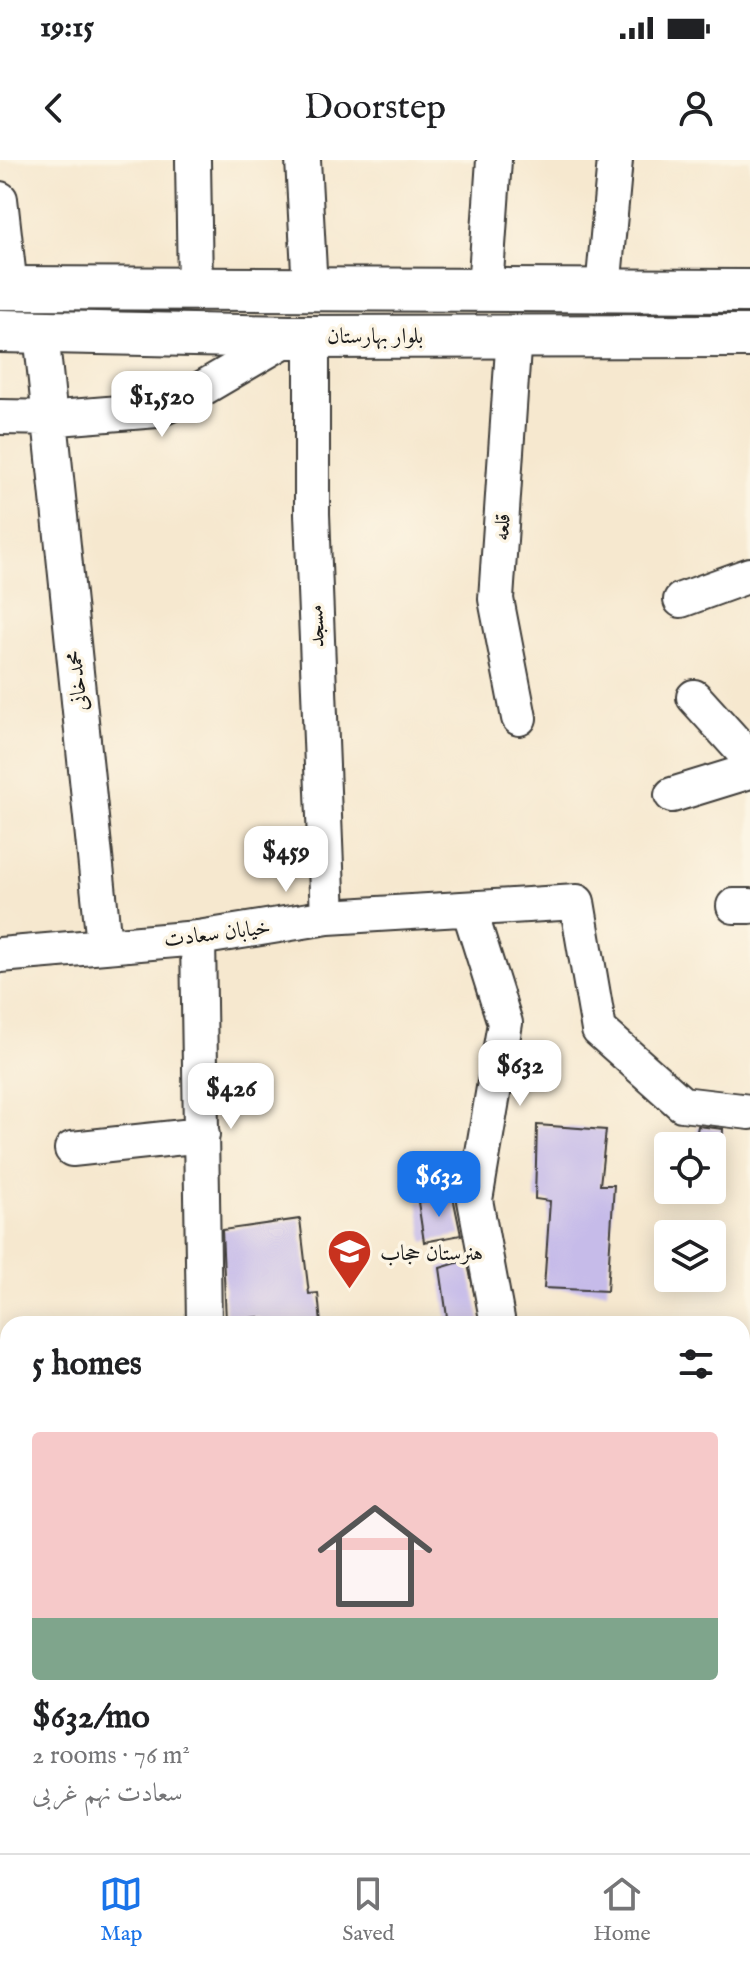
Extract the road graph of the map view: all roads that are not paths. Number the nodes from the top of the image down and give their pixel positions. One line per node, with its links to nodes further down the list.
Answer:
1 (193, 160): 7 (street)
2 (303, 160): 8 (street)
3 (494, 160): 9 (street)
4 (615, 160): 10 (street)
5 (0, 200): 6 (street)
6 (5, 288): 7 (main road, بلوار بهارستان)
7 (195, 288): 8 (main road, بلوار بهارستان)
8 (310, 289): 9 (main road, بلوار بهارستان)
9 (485, 289): 10 (main road, بلوار بهارستان)
10 (603, 290): 11 (main road, بلوار بهارستان)
11 (750, 291)
12 (0, 331): 13 (main road, بلوار بهارستان)
13 (41, 332): 15 (main road, بلوار بهارستان); 18 (street, محمدخانی)
14 (514, 334): 15 (main road, بلوار بهارستان); 16 (main road, بلوار بهارستان); 22 (street, قلعه)
15 (301, 336): 18 (street); 27 (street, مسجد)
16 (750, 336)
17 (0, 417): 18 (street)
18 (50, 417): 29 (street, محمدخانی)
19 (750, 575): 20 (street)
20 (681, 600)
21 (694, 697): 23 (street)
22 (519, 718)
23 (750, 759)
24 (750, 771): 25 (street)
25 (672, 795)
26 (469, 909): 27 (street, خیابان سعادت); 31 (street, خیابان سعادت); 35 (street)
27 (328, 917): 28 (street, خیابان سعادت)
28 (198, 938): 29 (street, خیابان سعادت); 32 (street)
29 (104, 944): 30 (street, خیابان سعادت)
30 (0, 955)
31 (750, 1112)
32 (202, 1135): 33 (street); 34 (street)
33 (72, 1149)
34 (204, 1316)
35 (497, 1316)

